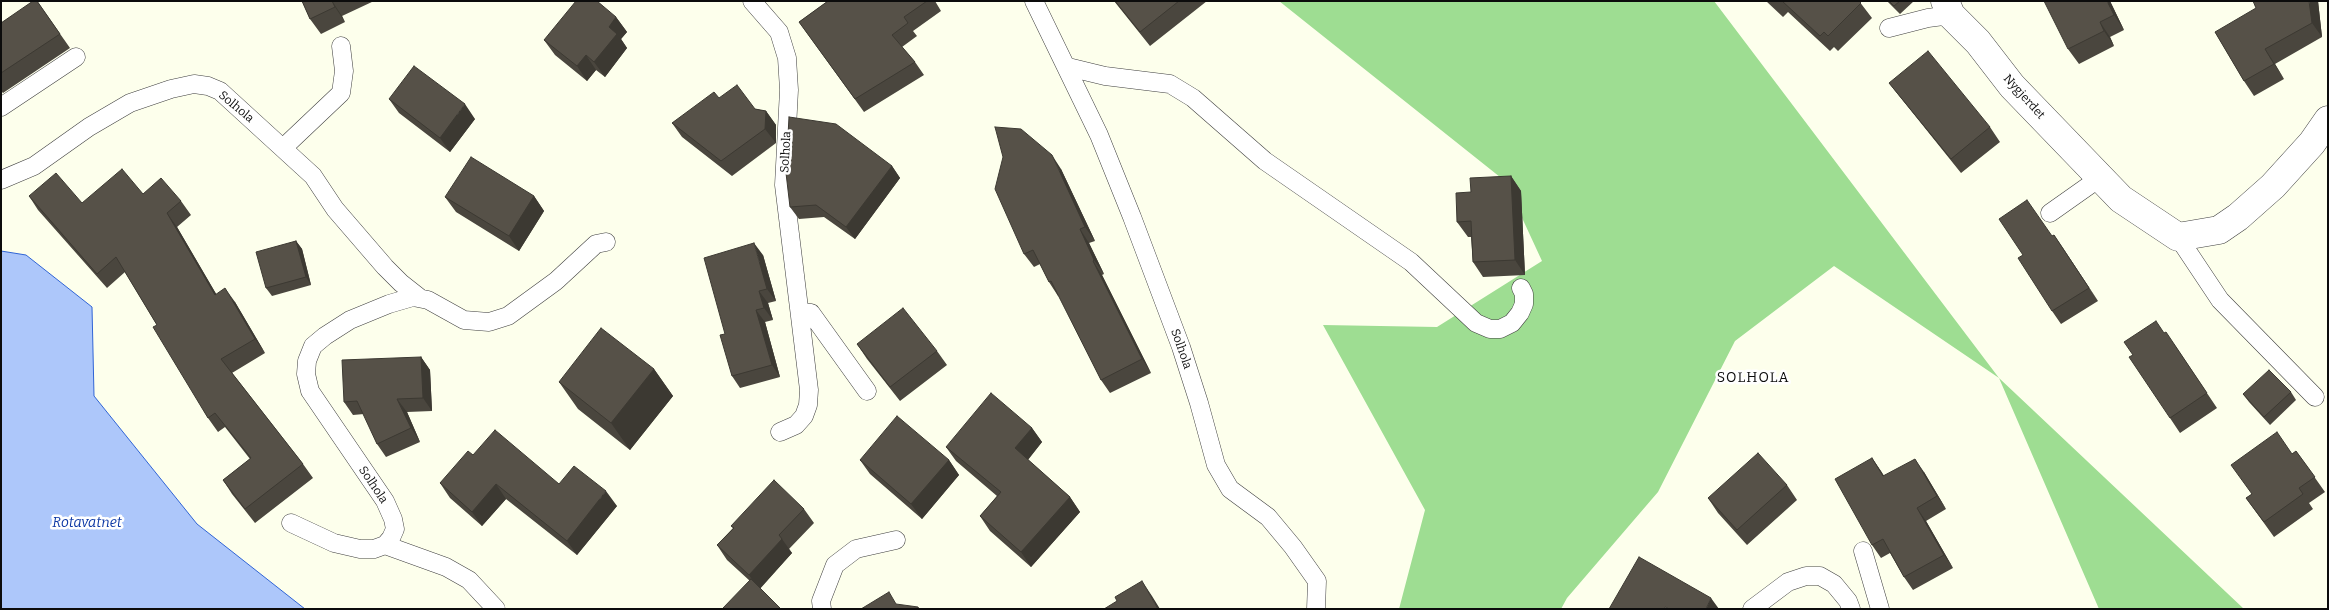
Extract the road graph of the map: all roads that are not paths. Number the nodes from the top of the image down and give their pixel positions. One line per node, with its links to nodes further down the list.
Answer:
1 (752, 1): 18 (lane, Solhola)
2 (1034, 1): 7 (lane, Solhola)
3 (1948, 8): 4 (lane, Nygjerdet); 11 (street, Nygjerdet)
4 (1889, 28)
5 (341, 46): 10 (lane)
6 (76, 58): 8 (lane)
7 (1068, 67): 16 (lane); 28 (lane, Solhola)
8 (1, 107)
9 (2328, 120): 14 (street)
10 (283, 148): 12 (lane, Solhola); 17 (lane, Solhola)
11 (2101, 177): 13 (lane); 14 (street, Nygjerdet)
12 (1, 180)
13 (2050, 213)
14 (2178, 237): 20 (lane, Nygjerdet)
15 (606, 242): 17 (lane, Solhola)
16 (1521, 288)
17 (420, 298): 24 (lane, Solhola)
18 (801, 312): 19 (lane); 21 (lane, Solhola)
19 (866, 391)
20 (2315, 397)
21 (780, 432)
22 (291, 523): 24 (lane)
23 (896, 540): 27 (lane)
24 (384, 545): 26 (lane)
25 (1863, 551): 31 (lane)
26 (496, 609)
27 (822, 609)
28 (1316, 609)
29 (1752, 609): 30 (lane)
30 (1851, 609)
31 (1880, 609)

